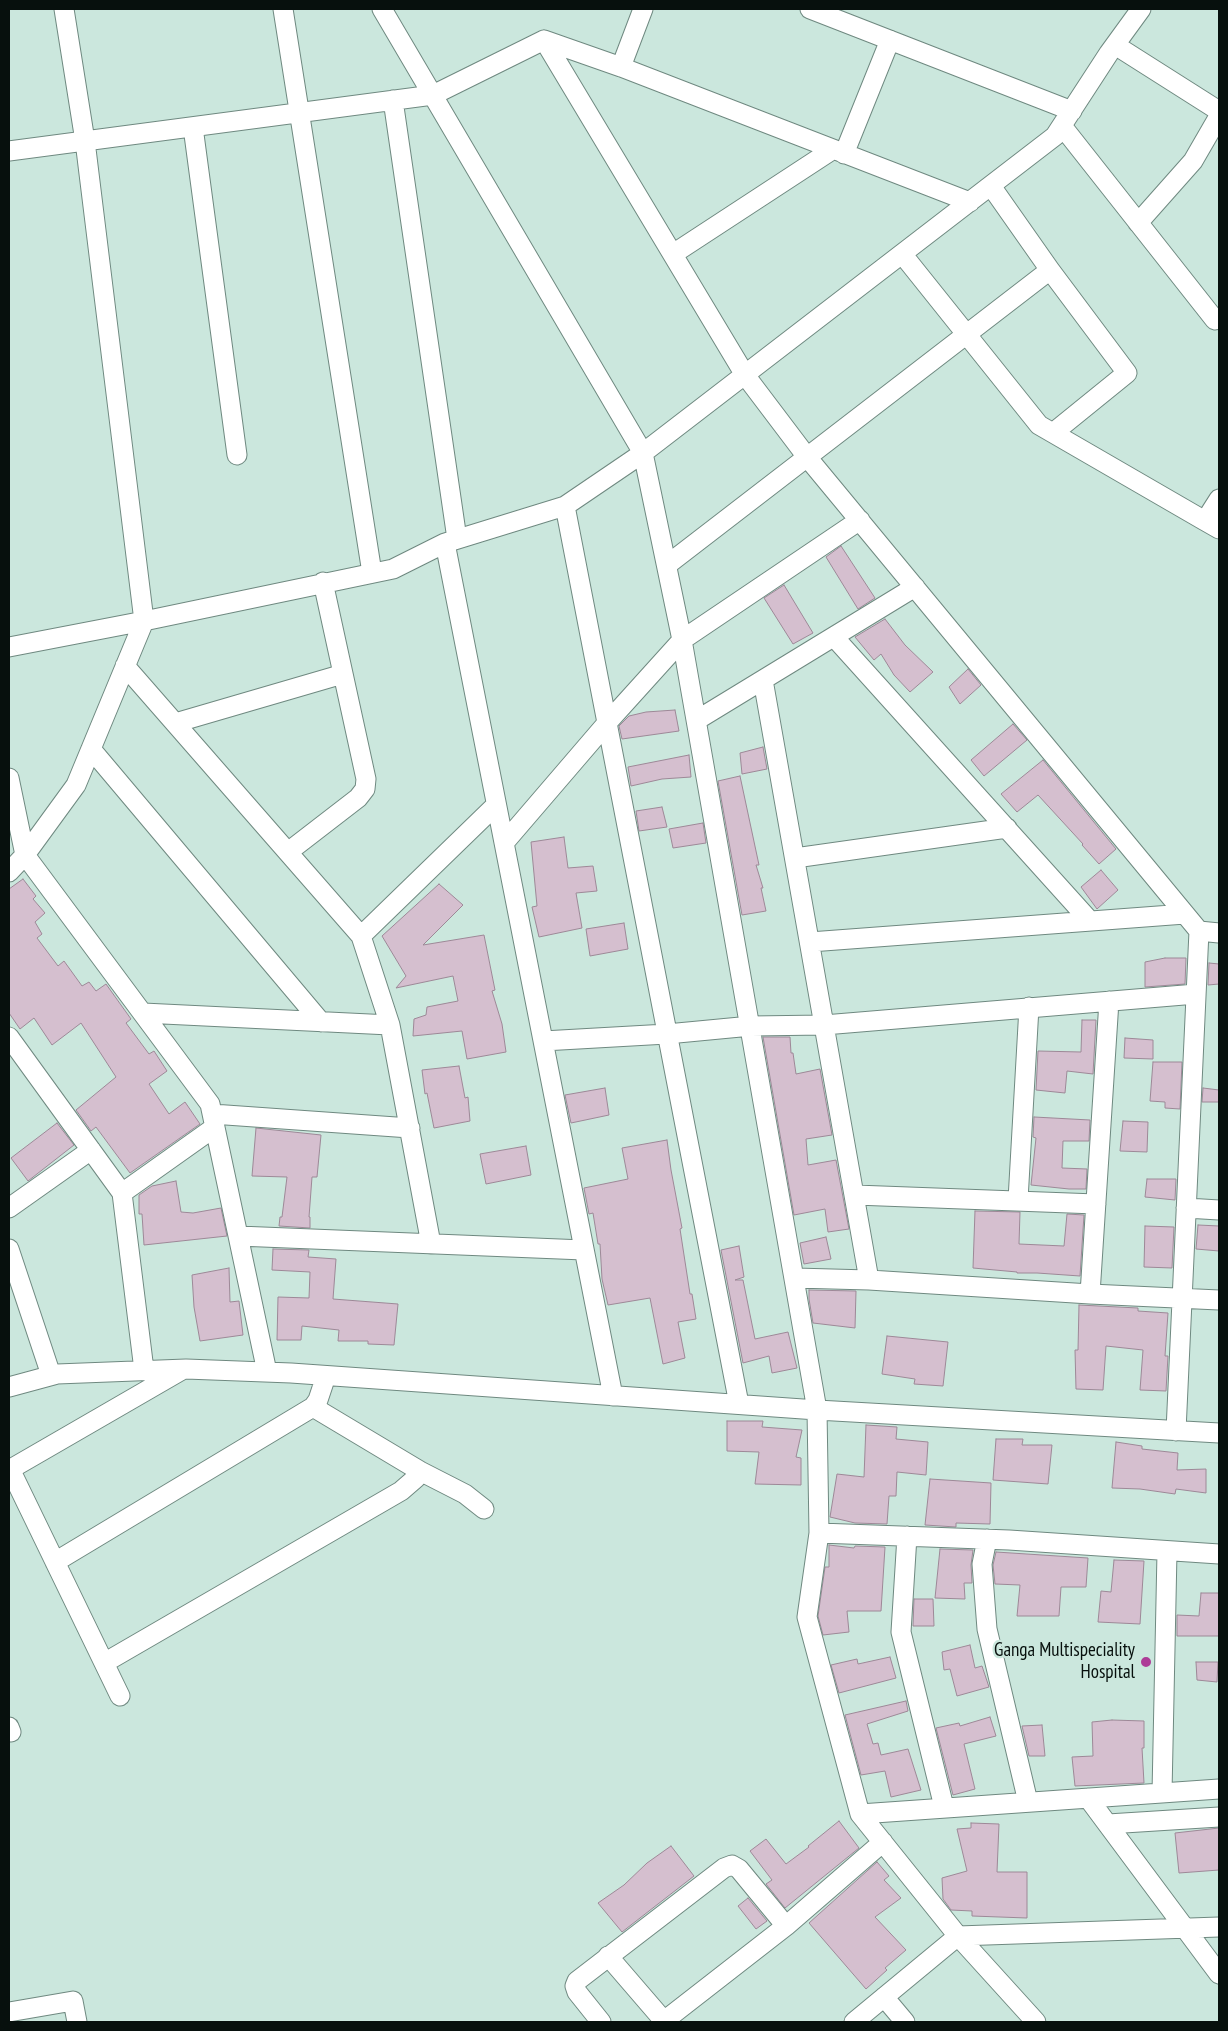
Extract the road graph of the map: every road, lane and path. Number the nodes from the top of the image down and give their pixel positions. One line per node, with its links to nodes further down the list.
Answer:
1 (64, 9): 18 (street)
2 (283, 9): 14 (street)
3 (382, 9): 11 (street)
4 (643, 9): 10 (street)
5 (810, 9): 8 (street)
6 (1141, 9): 9 (street)
7 (544, 40): 10 (street); 11 (street); 24 (street)
8 (890, 40): 16 (street); 20 (street)
9 (1115, 45): 13 (street); 16 (street)
10 (621, 67): 20 (street)
11 (433, 95): 12 (street); 31 (street)
12 (393, 100): 14 (street); 38 (street)
13 (1219, 110)
14 (300, 112): 17 (street); 40 (street)
15 (1219, 116): 23 (street)
16 (1067, 119): 21 (street); 23 (street)
17 (193, 127): 18 (street); 32 (street)
18 (85, 141): 19 (street); 43 (street)
19 (9, 151)
20 (838, 152): 22 (street); 24 (street)
21 (991, 186): 22 (street); 26 (street)
22 (970, 202): 25 (street)
23 (1138, 223): 27 (street)
24 (673, 254): 29 (street)
25 (903, 255): 28 (street); 29 (street)
26 (1050, 270): 28 (street); 30 (street)
27 (1215, 320)
28 (966, 334): 30 (street); 33 (street)
29 (745, 375): 31 (street); 33 (street)
30 (1053, 433): 37 (street)
31 (644, 453): 35 (street); 39 (street)
32 (237, 455)
33 (807, 457): 36 (street); 39 (street)
34 (1219, 499): 37 (street)
35 (565, 506): 38 (street); 52 (street)
36 (860, 520): 42 (street); 45 (street)
37 (1212, 525)
38 (451, 541): 40 (street); 55 (street)
39 (667, 565): 45 (street)
40 (372, 573): 41 (street)
41 (323, 582): 43 (street); 48 (street)
42 (915, 587): 44 (street); 62 (street)
43 (144, 621): 46 (street); 47 (street)
44 (834, 637): 49 (street); 56 (street)
45 (682, 640): 50 (street); 52 (street)
46 (9, 647)
47 (125, 666): 51 (street); 53 (street)
48 (343, 674): 51 (street); 58 (street)
49 (762, 680): 50 (street); 60 (street)
50 (697, 720): 75 (street)
51 (175, 723): 58 (street)
52 (607, 723): 57 (street); 76 (street)
53 (91, 749): 59 (street); 72 (street)
54 (9, 778): 59 (street)
55 (496, 805): 57 (street); 66 (street)
56 (1007, 828): 60 (street); 63 (street)
57 (504, 843): 78 (street)
58 (288, 852): 66 (street)
59 (25, 854): 61 (street); 71 (street)
60 (795, 858): 67 (street)
61 (9, 872)
62 (1185, 914): 63 (street); 64 (street)
63 (1090, 921): 67 (street)
64 (1199, 931): 65 (street); 68 (street)
65 (1219, 933)
66 (361, 936): 73 (street)
67 (810, 942): 74 (street)
68 (1196, 994): 69 (street); 87 (street)
69 (1109, 1001): 70 (street); 85 (street)
70 (1029, 1007): 74 (street); 84 (street)
71 (143, 1013): 72 (street); 79 (street)
72 (320, 1022): 73 (street)
73 (390, 1025): 80 (street)
74 (824, 1025): 75 (street); 83 (street)
75 (751, 1026): 76 (street); 93 (street)
76 (667, 1034): 78 (street); 105 (street)
77 (9, 1037): 81 (street)
78 (543, 1041): 92 (street)
79 (214, 1120): 80 (street); 82 (street); 89 (street)
80 (410, 1128): 90 (street)
81 (91, 1150): 82 (street); 86 (street)
82 (122, 1194): 99 (street)
83 (855, 1194): 84 (street); 94 (street)
84 (1018, 1200): 85 (street)
85 (1096, 1204): 95 (street)
86 (9, 1208)
87 (1186, 1208): 88 (street); 96 (street)
88 (1219, 1210)
89 (238, 1236): 90 (street); 100 (street)
90 (431, 1244): 92 (street)
91 (9, 1249): 101 (street)
92 (584, 1250): 104 (street)
93 (795, 1278): 94 (street); 107 (street)
94 (869, 1280): 95 (street)
95 (1090, 1294): 96 (street)
96 (1182, 1298): 97 (street); 108 (street)
97 (1219, 1300)
98 (186, 1369): 99 (street); 100 (street); 110 (street)
99 (144, 1370): 101 (street)
100 (267, 1372): 102 (street)
101 (51, 1375): 103 (street)
102 (326, 1376): 104 (street); 106 (street)
103 (9, 1386)
104 (613, 1396): 105 (street)
105 (739, 1404): 107 (street)
106 (313, 1407): 111 (street); 118 (street)
107 (817, 1410): 108 (street); 113 (street)
108 (1176, 1431): 109 (street)
109 (1219, 1433)
110 (10, 1469): 118 (street)
111 (420, 1471): 112 (street); 119 (street)
112 (484, 1509)
113 (819, 1533): 114 (street); 126 (street)
114 (907, 1536): 115 (street); 125 (street)
115 (987, 1539): 116 (street); 124 (street)
116 (1167, 1552): 117 (street); 122 (street)
117 (1219, 1554)
118 (56, 1562): 119 (street)
119 (104, 1663): 120 (street)
120 (120, 1696)
121 (1219, 1789): 122 (street)
122 (1162, 1793): 123 (street)
123 (1088, 1798): 124 (street); 128 (street)
124 (1028, 1802): 125 (street)
125 (944, 1807): 126 (street)
126 (860, 1814): 129 (street)
127 (1219, 1817): 128 (street)
128 (1108, 1824): 132 (street)
129 (883, 1842): 130 (street); 133 (street)
130 (786, 1926): 134 (street); 140 (street)
131 (1219, 1927): 132 (street)
132 (1185, 1930): 133 (street); 135 (street)
133 (958, 1936): 136 (street); 143 (street)
134 (608, 1956): 139 (street); 140 (street)
135 (1219, 1974)
136 (884, 1998): 141 (street); 142 (street)
137 (9, 2012): 138 (street)
138 (77, 2022)
139 (601, 2022)
140 (663, 2022)
141 (854, 2022)
142 (905, 2022)
143 (1036, 2022)

